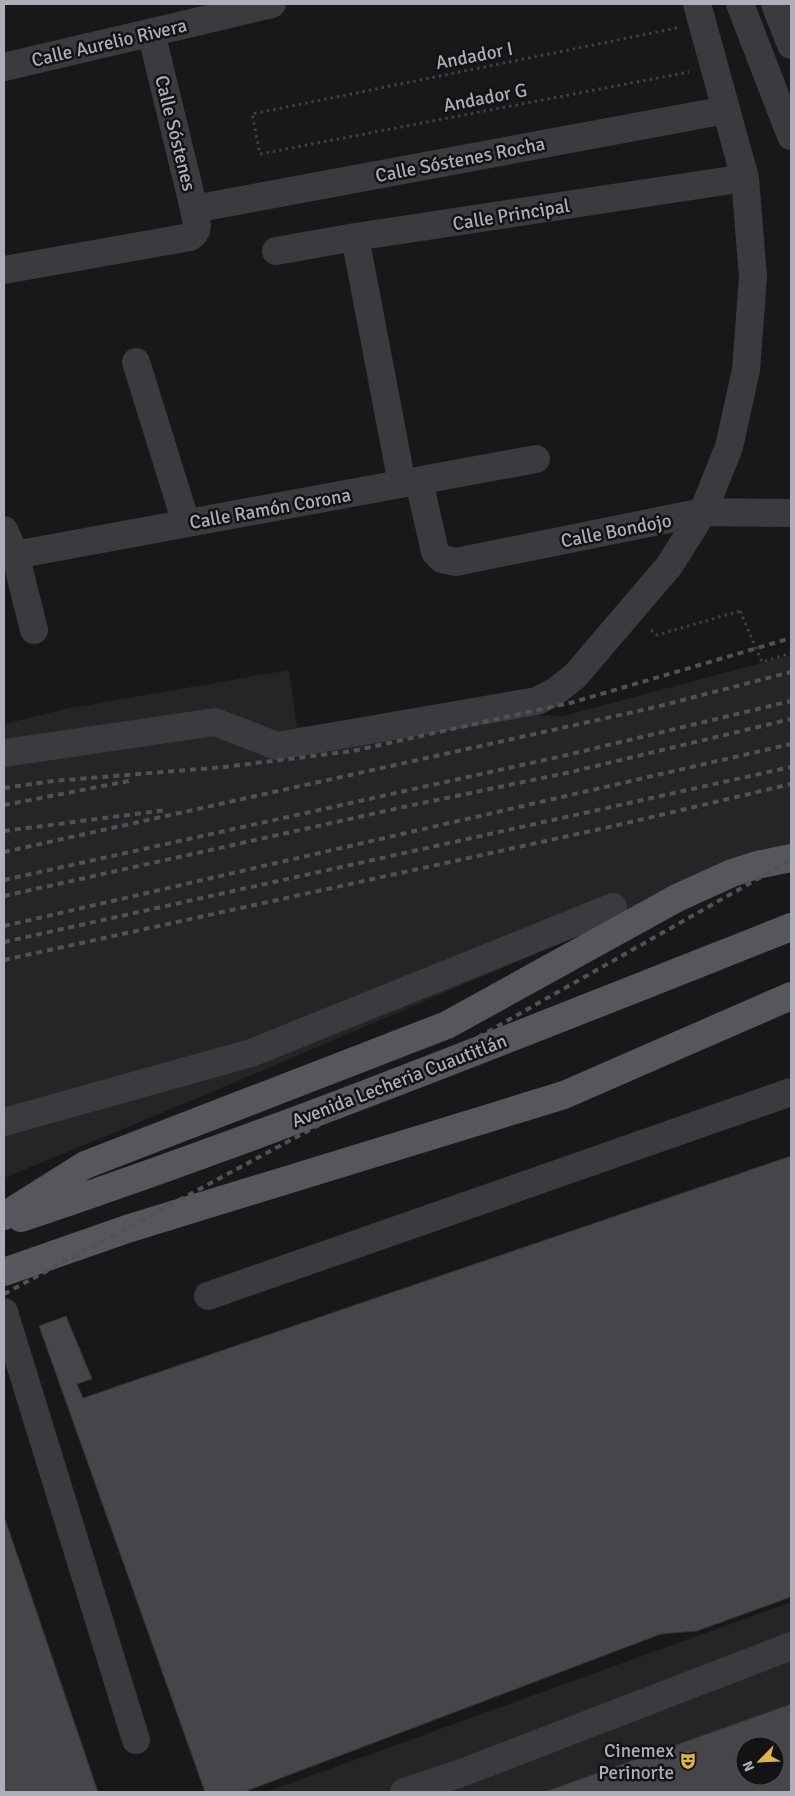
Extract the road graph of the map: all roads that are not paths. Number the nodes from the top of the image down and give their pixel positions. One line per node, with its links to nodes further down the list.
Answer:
1 (272, 4): 4 (street, Calle Aurelio Rivera)
2 (740, 4): 10 (street)
3 (775, 4): 7 (street)
4 (207, 11): 6 (street, Calle Aurelio Rivera)
5 (699, 13): 9 (street)
6 (151, 32): 8 (street, Calle Aurelio Rivera); 12 (street, Calle Sóstenes)
7 (791, 45)
8 (4, 67)
9 (726, 110): 11 (street); 12 (street, Calle Sóstenes Rocha)
10 (791, 136)
11 (746, 178): 13 (street, Calle Principal); 19 (street)
12 (194, 222): 15 (street, Calle Sóstenes Rocha)
13 (355, 237): 14 (street, Calle Principal); 18 (street)
14 (276, 251)
15 (4, 270)
16 (136, 362): 21 (street)
17 (536, 459): 18 (street, Calle Ramón Corona)
18 (410, 482): 19 (street, Calle Bondojo); 21 (street, Calle Ramón Corona)
19 (703, 512): 20 (street, Calle Bondojo); 25 (street)
20 (791, 513)
21 (186, 524): 23 (street, Calle Ramón Corona)
22 (4, 530): 23 (street)
23 (9, 556): 24 (street)
24 (34, 630)
25 (4, 752)
26 (791, 858): 32 (main road)
27 (613, 907): 31 (street)
28 (791, 927): 33 (main road, Avenida Lecheria Cuautitlán)
29 (791, 996): 34 (main road)
30 (791, 1092): 35 (street)
31 (4, 1122)
32 (4, 1216)
33 (4, 1223)
34 (4, 1272)
35 (208, 1296)
36 (4, 1312): 38 (street)
37 (791, 1646): 39 (street)
38 (136, 1740)
39 (467, 1782): 40 (street)
40 (404, 1792)

